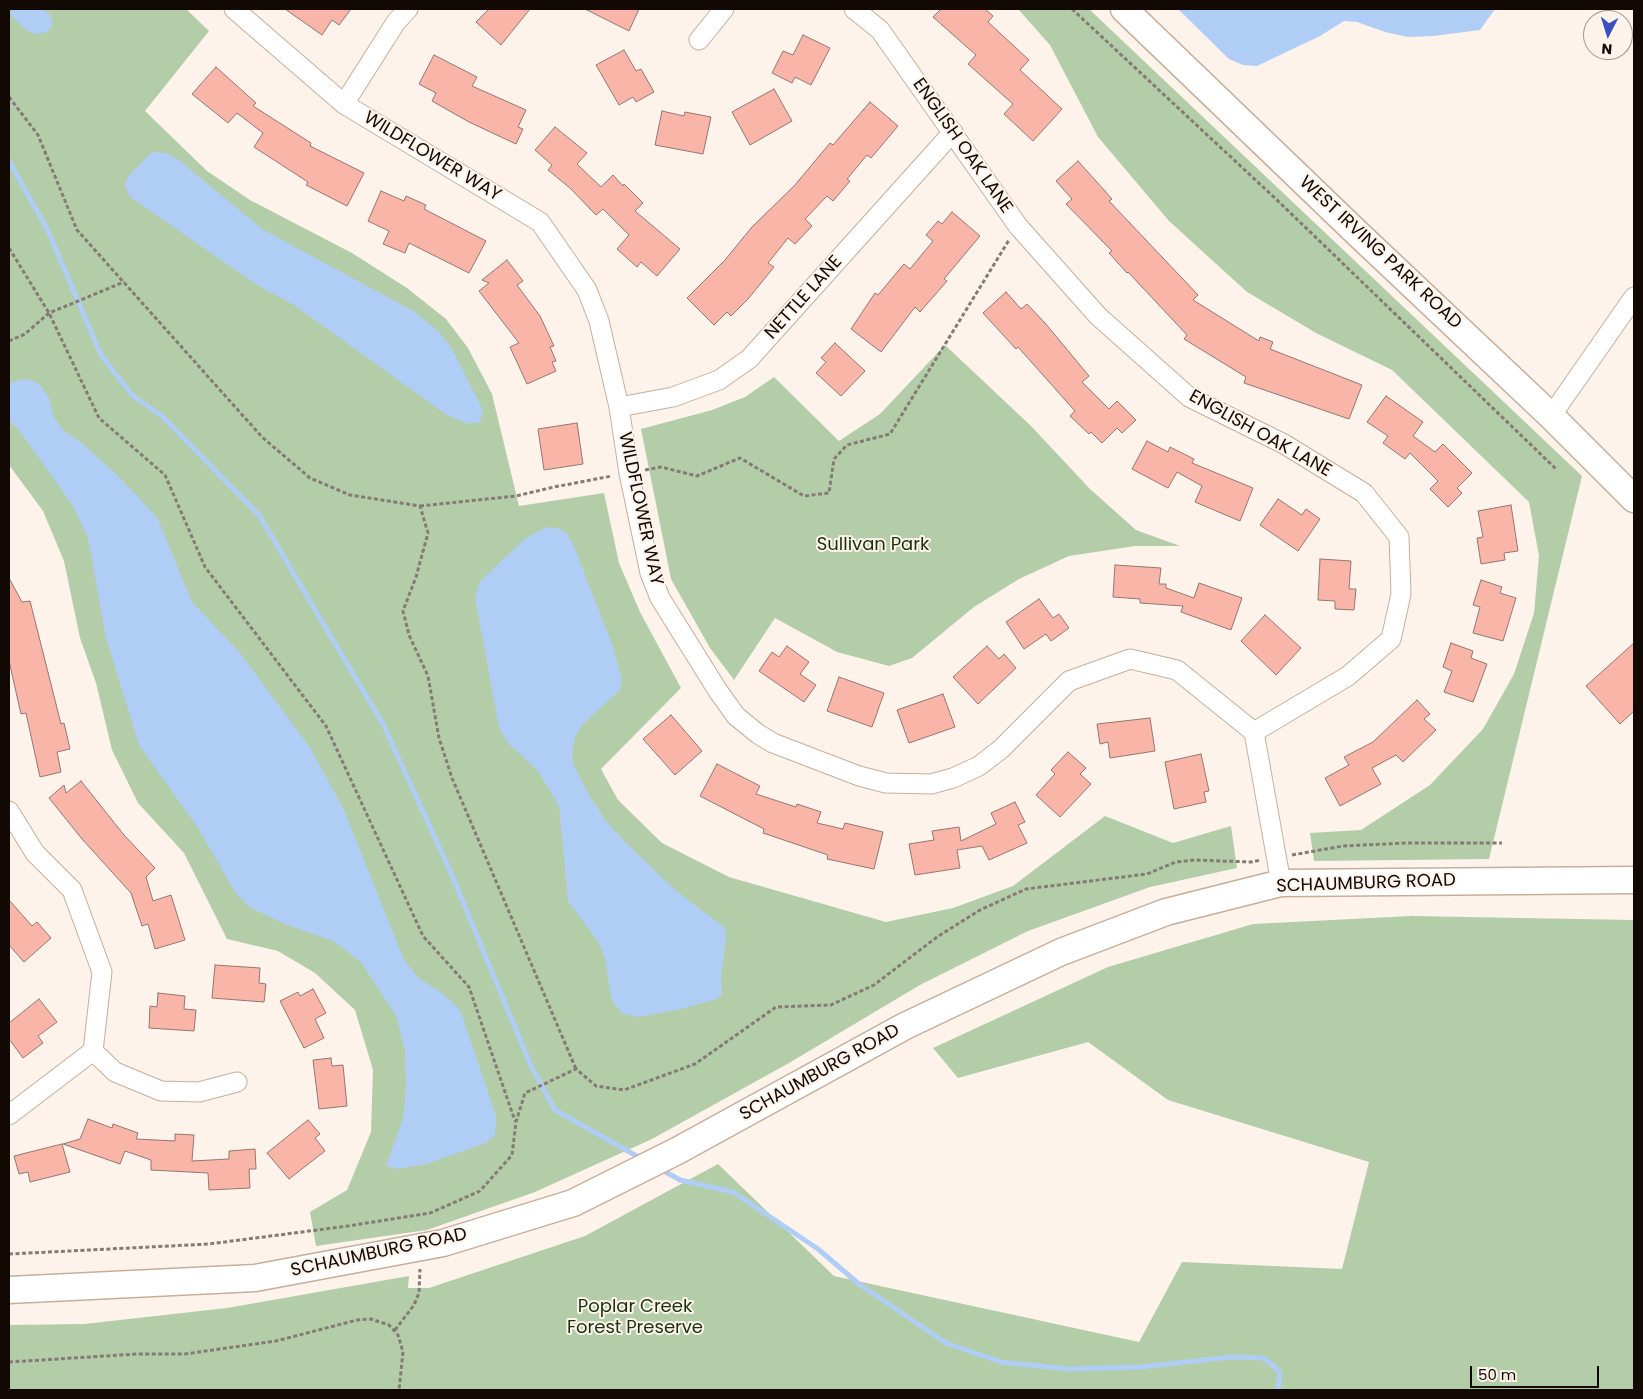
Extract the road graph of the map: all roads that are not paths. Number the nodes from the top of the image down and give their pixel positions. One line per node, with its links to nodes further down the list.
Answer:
1 (234, 9): 7 (street, WILDFLOWER WAY)
2 (408, 9): 7 (street)
3 (724, 9): 6 (street)
4 (854, 9): 8 (street, ENGLISH OAK LANE)
5 (1124, 9): 11 (main road, WEST IRVING PARK ROAD)
6 (699, 40)
7 (344, 104): 10 (street, WILDFLOWER WAY)
8 (953, 132): 10 (street, NETTLE LANE); 13 (street, ENGLISH OAK LANE)
9 (1634, 297): 11 (street)
10 (619, 406): 13 (street, WILDFLOWER WAY)
11 (1551, 416): 12 (main road, WEST IRVING PARK ROAD)
12 (1634, 499)
13 (1254, 732): 16 (street)
14 (9, 811): 17 (street)
15 (1634, 880): 16 (main road, SCHAUMBURG ROAD)
16 (1281, 883): 20 (main road, SCHAUMBURG ROAD)
17 (93, 1051): 18 (street); 19 (street)
18 (237, 1082)
19 (9, 1115)
20 (9, 1290)

